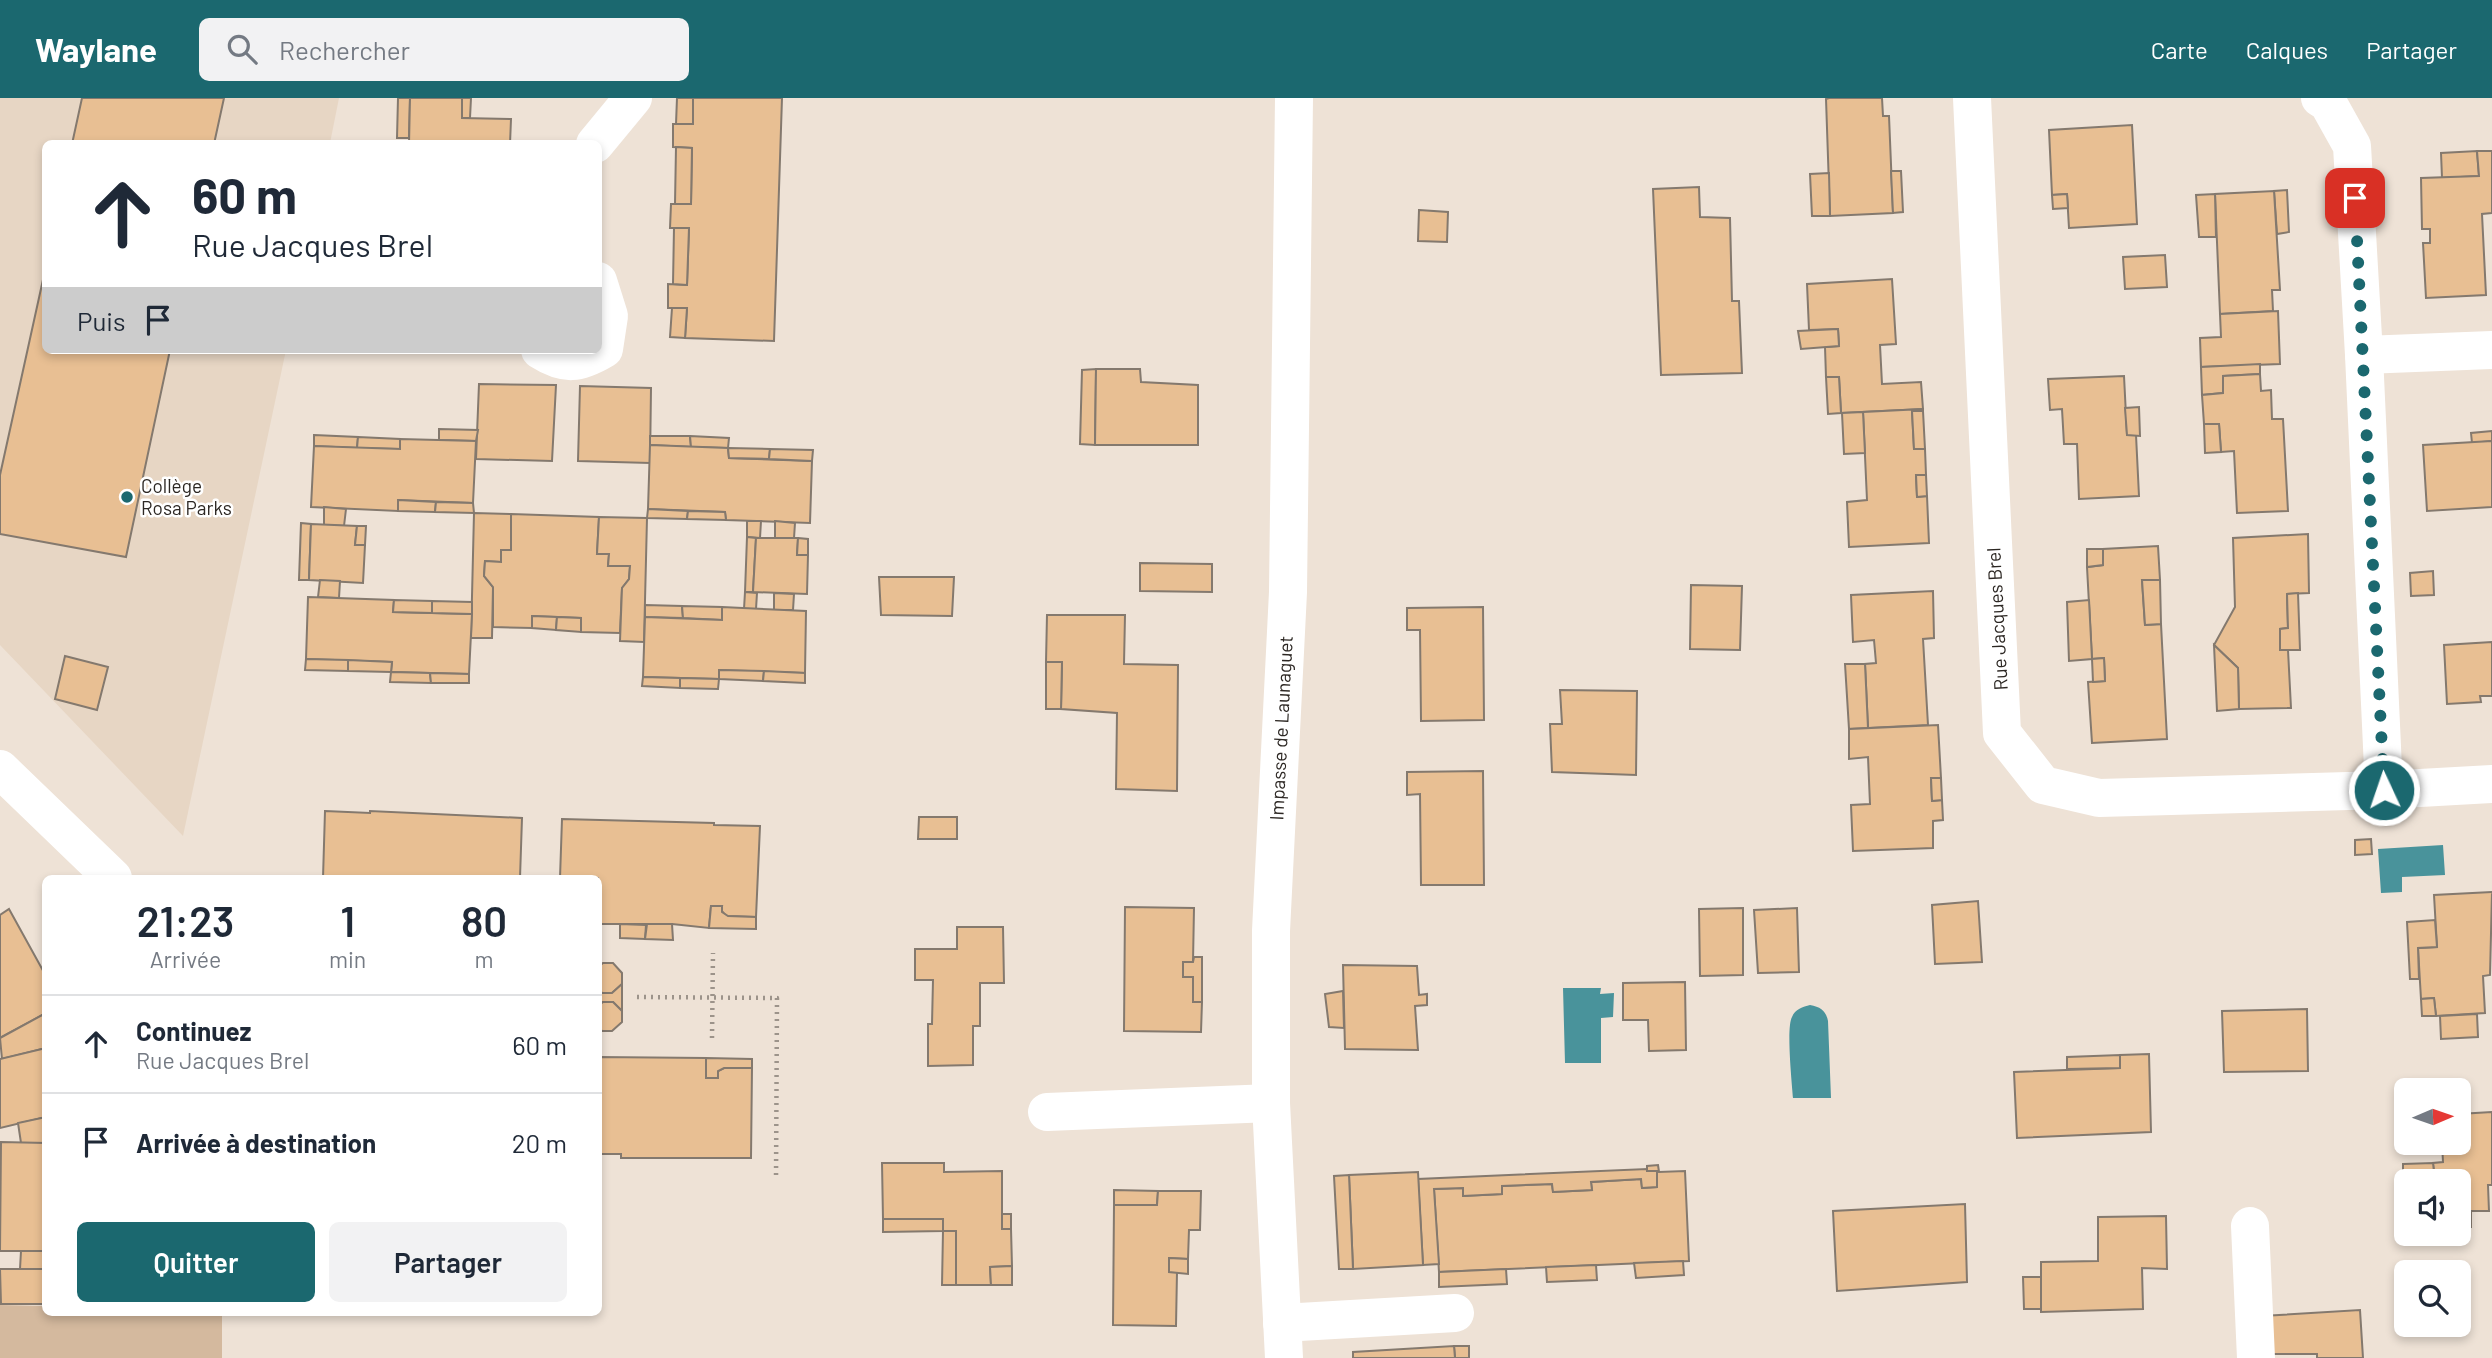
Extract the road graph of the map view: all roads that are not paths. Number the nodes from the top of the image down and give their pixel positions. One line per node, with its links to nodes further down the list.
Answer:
1 (633, 98): 5 (street)
2 (1294, 98): 16 (street, Impasse de Launaguet)
3 (1972, 98): 14 (street, Rue Jacques Brel)
4 (2319, 98): 11 (street)
5 (598, 140)
6 (602, 294): 7 (street)
7 (602, 350)
8 (2492, 350): 11 (street)
9 (546, 354): 10 (street)
10 (595, 354)
11 (2364, 355): 14 (street)
12 (0, 769): 15 (street)
13 (2492, 784): 14 (street, Rue Jacques Brel)
14 (2384, 790)
15 (111, 875)
16 (1271, 1103): 17 (street); 20 (street, Impasse de Launaguet)
17 (1047, 1112)
18 (2250, 1226): 21 (street)
19 (1455, 1313): 20 (street)
20 (1283, 1341)
21 (2256, 1358)

